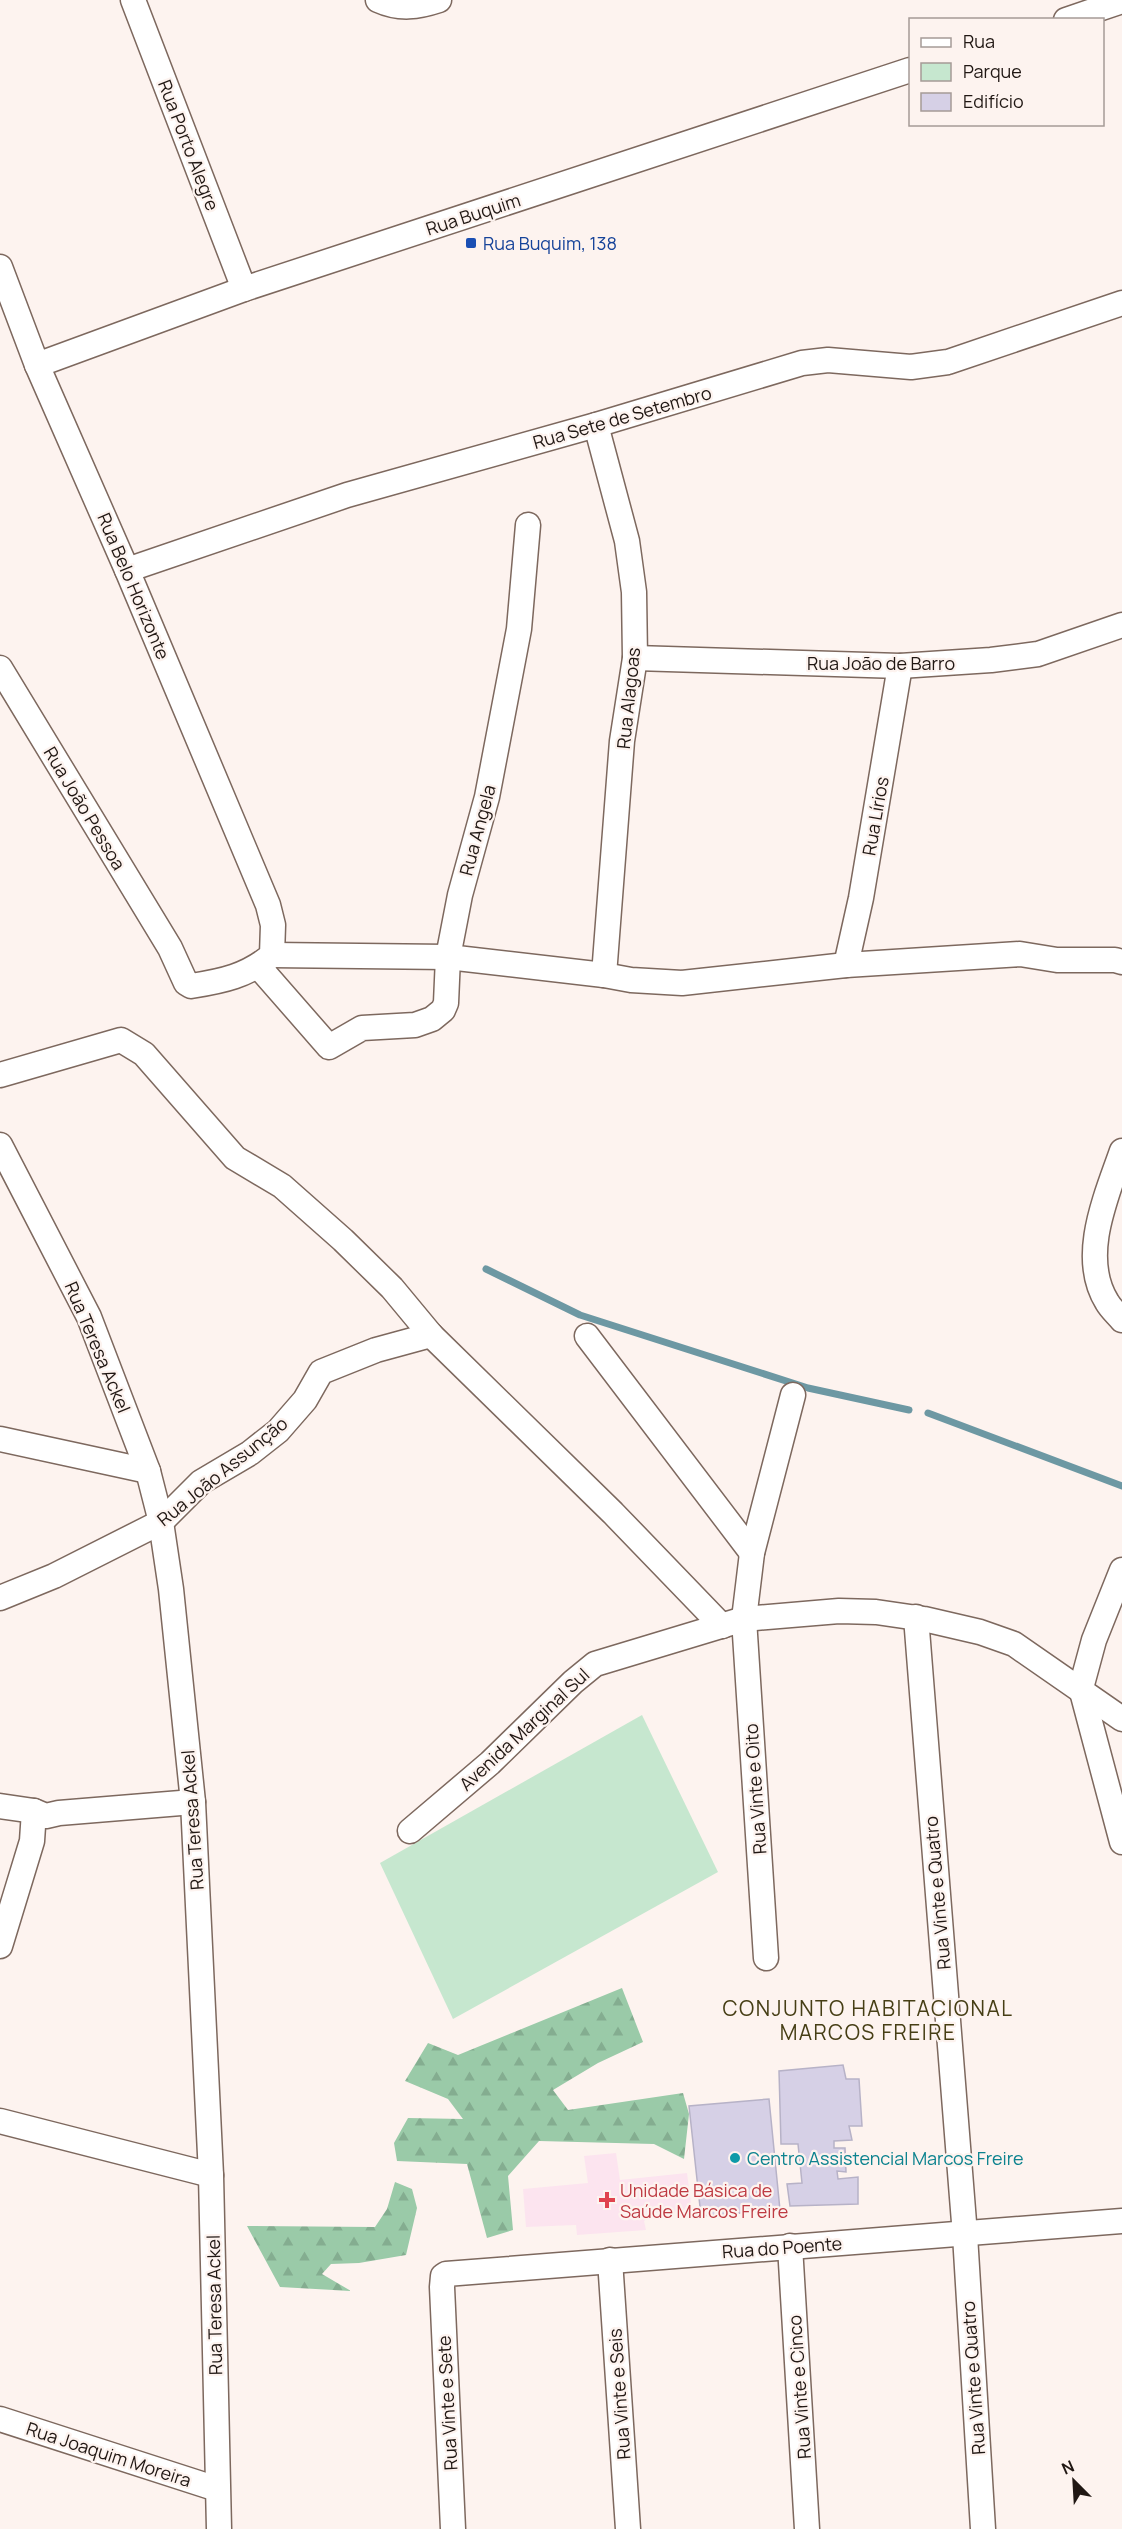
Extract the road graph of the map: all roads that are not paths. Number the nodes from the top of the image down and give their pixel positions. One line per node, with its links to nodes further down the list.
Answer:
1 (133, 0): 8 (street, Rua Porto Alegre)
2 (378, 0): 3 (street)
3 (439, 0)
4 (1122, 1): 5 (street)
5 (1072, 18)
6 (909, 70): 8 (street, Rua Buquim)
7 (0, 267): 10 (street, Rua Belo Horizonte)
8 (244, 289): 10 (street, Rua Buquim)
9 (1122, 303): 11 (street, Rua Sete de Setembro)
10 (37, 365): 13 (street, Rua Belo Horizonte)
11 (596, 426): 13 (street, Rua Sete de Setembro); 15 (street, Rua Alagoas)
12 (528, 525): 18 (street, Rua Angela)
13 (128, 570): 19 (street, Rua Belo Horizonte)
14 (1122, 625): 16 (street, Rua João de Barro)
15 (635, 658): 16 (street, Rua João de Barro); 22 (street, Rua Alagoas)
16 (900, 666): 21 (street, Rua Lírios)
17 (0, 668): 19 (street, Rua João Pessoa)
18 (448, 957): 19 (street); 19 (street, Rua Angela); 22 (street)
19 (265, 961)
20 (1122, 962): 21 (street)
21 (846, 965): 22 (street)
22 (604, 975)
23 (0, 1074): 27 (street)
24 (0, 1145): 31 (street, Rua Teresa Ackel)
25 (1122, 1151): 26 (street)
26 (1122, 1320)
27 (431, 1335): 32 (street, Rua João Assunção); 37 (street)
28 (587, 1336): 33 (street)
29 (793, 1395): 33 (street, Rua Vinte e Oito)
30 (0, 1439): 31 (street)
31 (148, 1471): 32 (street, Rua Teresa Ackel)
32 (161, 1522): 35 (street, Rua João Assunção); 40 (street, Rua Teresa Ackel)
33 (752, 1553): 37 (street, Rua Vinte e Oito)
34 (1122, 1570): 38 (street)
35 (0, 1598)
36 (915, 1617): 37 (street, Avenida Marginal Sul); 38 (street, Avenida Marginal Sul); 50 (street, Rua Vinte e Quatro)
37 (733, 1622): 43 (street, Avenida Marginal Sul); 46 (street, Rua Vinte e Oito)
38 (1081, 1688): 39 (street, Avenida Marginal Sul); 44 (street)
39 (1122, 1719)
40 (193, 1802): 42 (street); 48 (street, Rua Teresa Ackel)
41 (0, 1806): 42 (street)
42 (34, 1811): 45 (street)
43 (410, 1831)
44 (1122, 1842)
45 (0, 1946)
46 (766, 1958)
47 (0, 2121): 48 (street)
48 (211, 2175): 55 (street, Rua Teresa Ackel)
49 (1122, 2221): 50 (street, Rua do Poente)
50 (964, 2235): 51 (street, Rua do Poente); 60 (street, Rua Vinte e Quatro)
51 (790, 2246): 52 (street, Rua do Poente); 59 (street, Rua Vinte e Cinco)
52 (610, 2260): 53 (street, Rua do Poente); 58 (street, Rua Vinte e Seis)
53 (443, 2276): 57 (street, Rua Vinte e Sete)
54 (0, 2419): 55 (street, Rua Joaquim Moreira)
55 (218, 2489): 56 (street, Rua Teresa Ackel)
56 (219, 2529)
57 (453, 2529)
58 (627, 2529)
59 (807, 2529)
60 (983, 2529)

